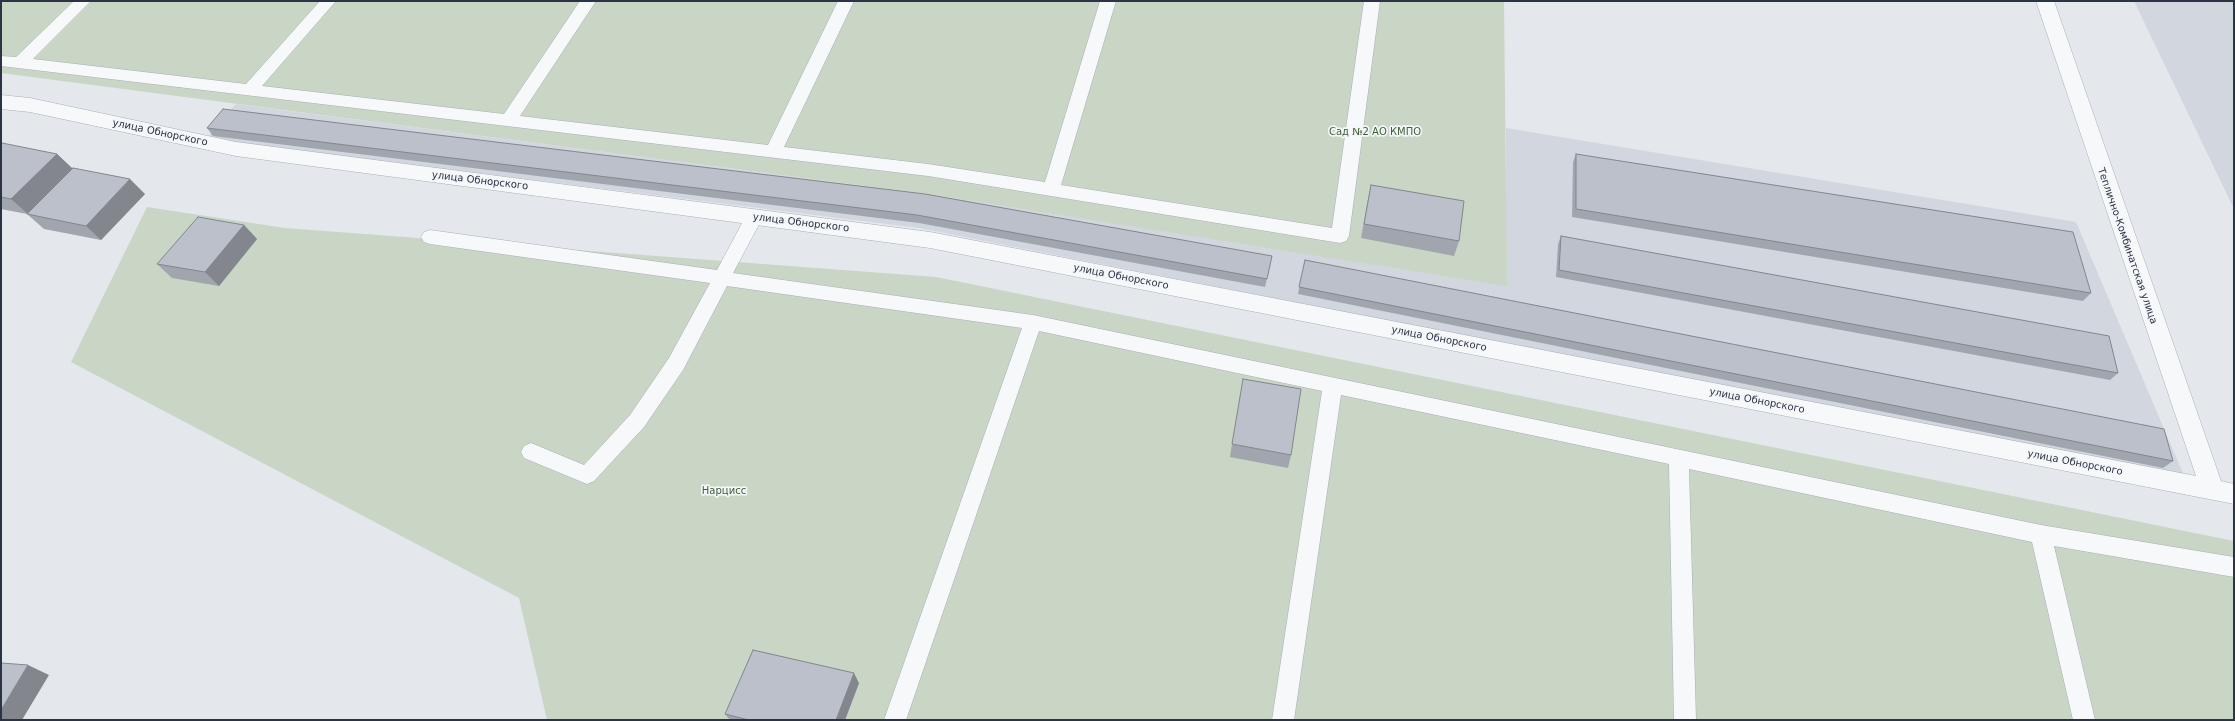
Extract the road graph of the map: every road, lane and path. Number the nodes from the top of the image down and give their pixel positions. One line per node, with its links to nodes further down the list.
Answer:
1 (83, 1): 9 (lane)
2 (328, 1): 10 (lane)
3 (588, 1): 12 (lane)
4 (846, 1): 13 (lane)
5 (1108, 1): 14 (lane)
6 (1372, 1): 14 (lane)
7 (2044, 1): 22 (street, Теплично-Комбинатская улица)
8 (1, 61): 9 (lane)
9 (20, 63): 10 (lane)
10 (250, 90): 12 (lane)
11 (1, 102): 15 (street, улица Обнорского)
12 (508, 121): 13 (lane)
13 (773, 152): 14 (lane)
14 (1051, 190)
15 (754, 217): 17 (lane); 22 (street, улица Обнорского)
16 (430, 237): 17 (lane)
17 (721, 278): 18 (lane); 20 (lane)
18 (1033, 322): 19 (lane); 26 (lane)
19 (1333, 385): 21 (lane); 27 (lane)
20 (531, 452)
21 (1679, 458): 24 (lane); 28 (lane)
22 (2212, 490): 23 (street, улица Обнорского)
23 (2234, 494)
24 (2041, 534): 25 (lane); 29 (lane)
25 (2234, 567)
26 (895, 720)
27 (1283, 720)
28 (1686, 720)
29 (2084, 720)

